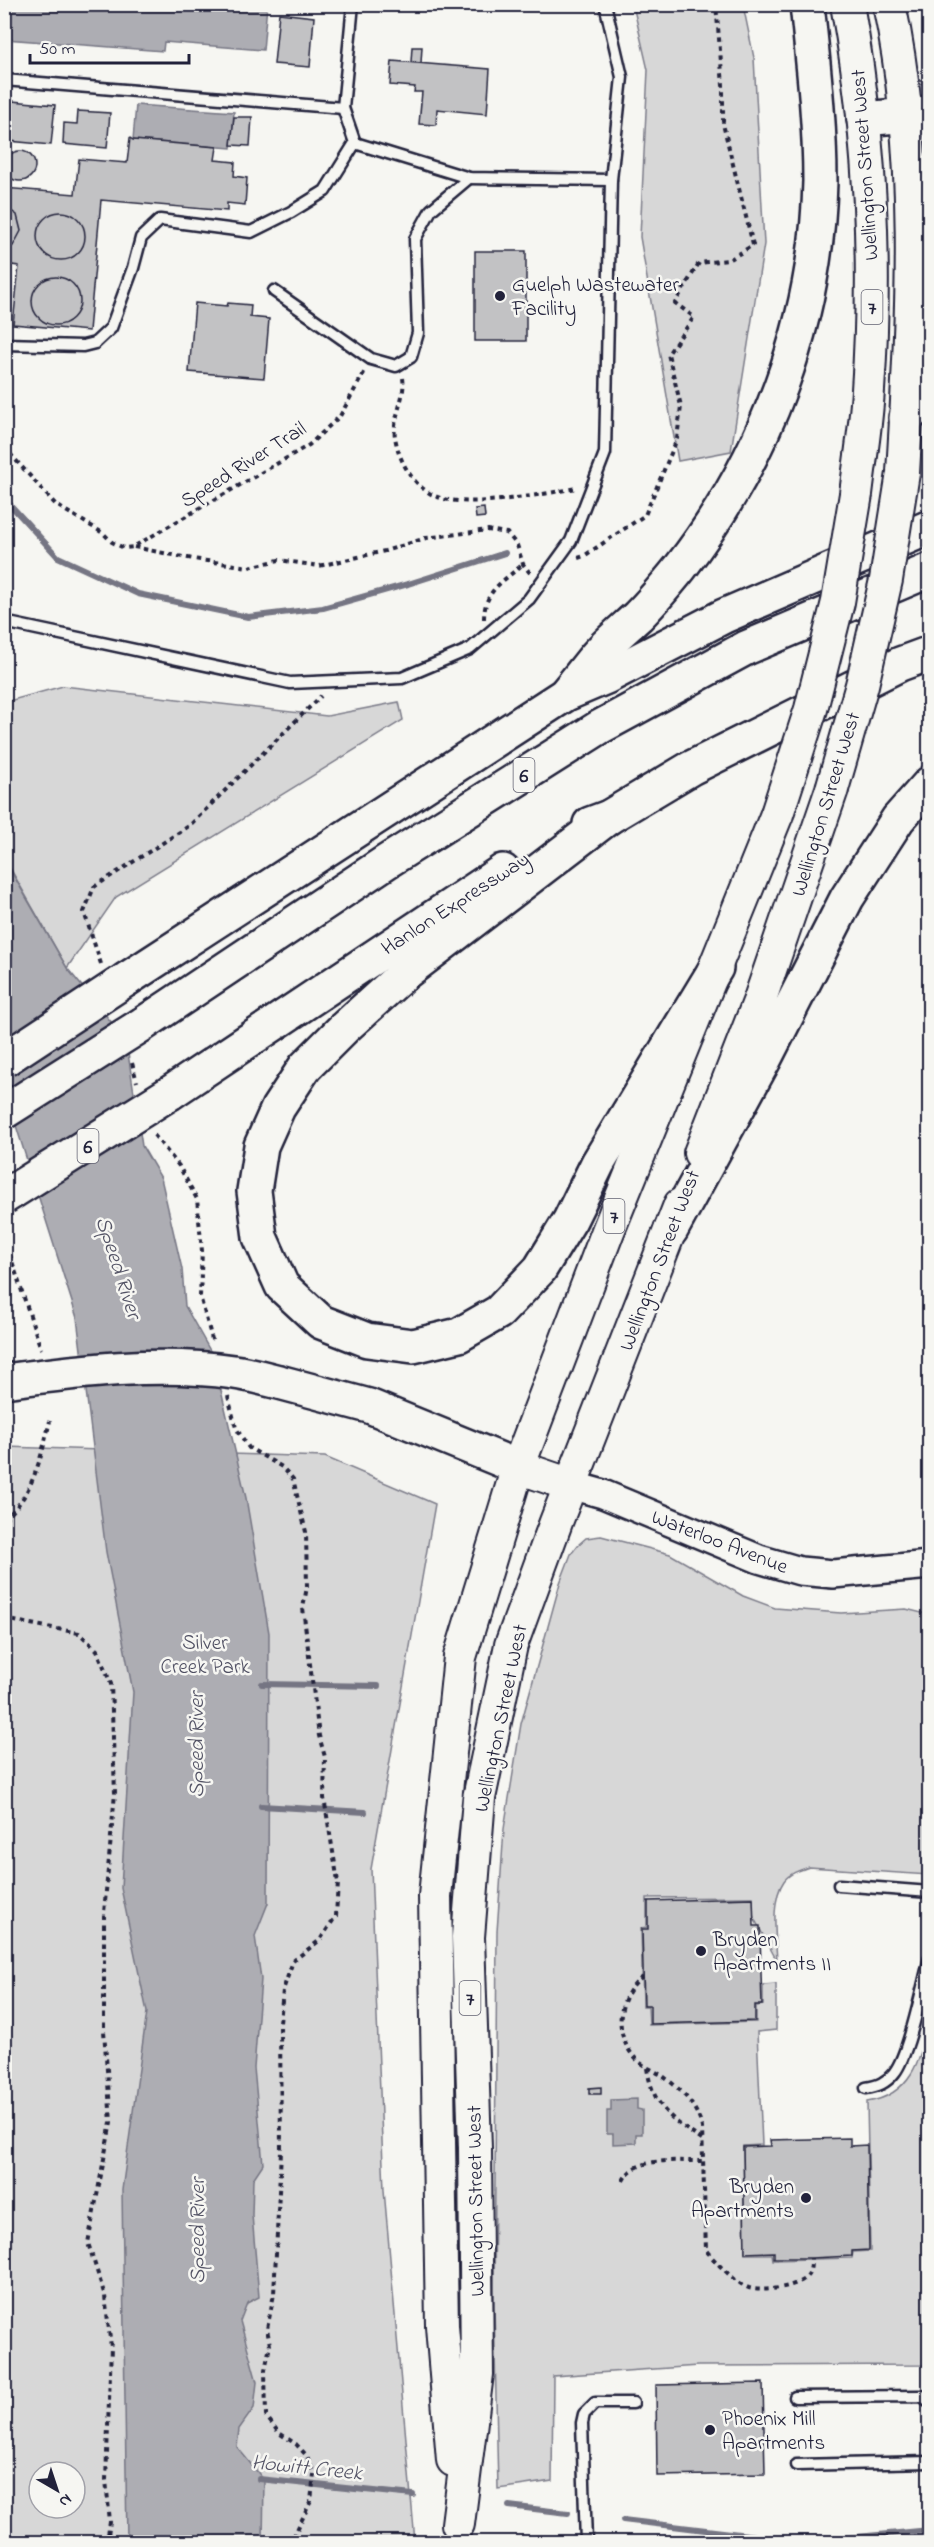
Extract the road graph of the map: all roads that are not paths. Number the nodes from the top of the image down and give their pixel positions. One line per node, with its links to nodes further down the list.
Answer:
1 (353, 4): 7 (lane)
2 (605, 4): 12 (lane)
3 (807, 4): 21 (highway)
4 (847, 4): 9 (main road, Wellington Street West)
5 (889, 4): 8 (main road, Wellington Street West)
6 (4, 80): 7 (lane)
7 (344, 108): 10 (lane)
8 (918, 115): 9 (highway); 16 (main road, Wellington Street West / 7)
9 (864, 119): 24 (main road, Wellington Street West / 7, bridge)
10 (355, 143): 11 (lane); 14 (lane)
11 (469, 178): 12 (lane); 13 (lane)
12 (611, 180): 19 (lane)
13 (274, 291)
14 (4, 344)
15 (930, 394): 16 (highway)
16 (906, 418): 28 (main road, Wellington Street West / 7, bridge)
17 (930, 527): 21 (highway)
18 (930, 570): 26 (highway, 6, bridge)
19 (4, 622)
20 (930, 653): 23 (highway, Hanlon Expressway / 6)
21 (566, 694): 25 (highway, bridge)
22 (930, 783): 28 (highway)
23 (609, 817): 24 (highway); 27 (highway, Hanlon Expressway / 6, bridge)
24 (716, 968): 30 (main road, Wellington Street West / 7)
25 (4, 1060)
26 (4, 1112)
27 (4, 1197)
28 (671, 1230): 31 (main road, Wellington Street West / 7)
29 (4, 1381): 30 (highway, bridge)
30 (518, 1467): 31 (main road, Waterloo Avenue); 42 (main road, Wellington Street West / 7)
31 (571, 1485): 32 (street, Waterloo Avenue); 42 (main road, Wellington Street West / 7)
32 (930, 1565)
33 (839, 1885): 34 (lane)
34 (930, 1892)
35 (930, 1958): 36 (lane)
36 (866, 2088)
37 (795, 2397): 38 (lane)
38 (930, 2402)
39 (633, 2403): 43 (lane)
40 (930, 2462): 41 (lane)
41 (796, 2465)
42 (458, 2533)
43 (586, 2542)

